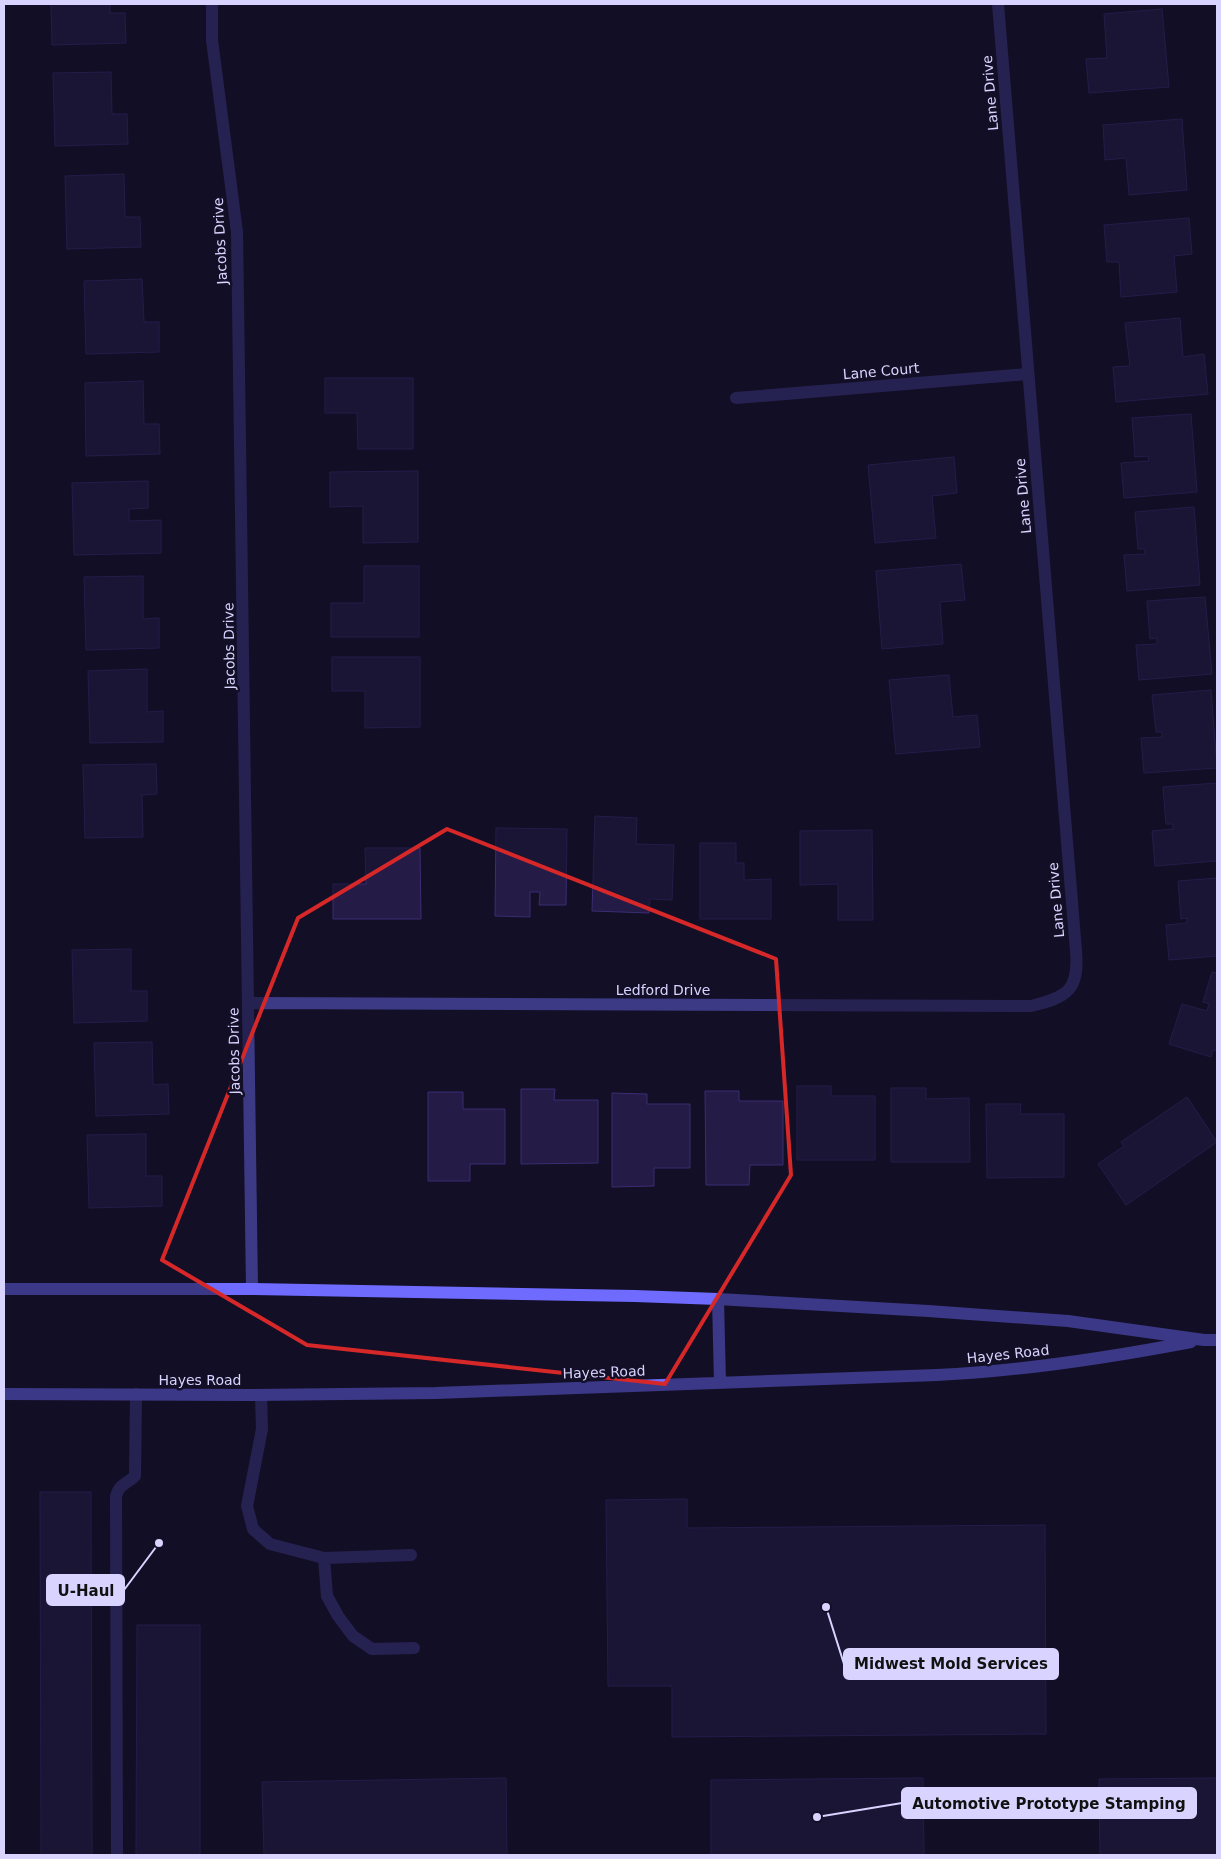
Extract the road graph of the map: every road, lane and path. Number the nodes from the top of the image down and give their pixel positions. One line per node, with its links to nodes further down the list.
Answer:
1 (212, 4): 6 (street, Jacobs Drive)
2 (998, 4): 3 (street, Lane Drive)
3 (1028, 374): 4 (street, Lane Court); 5 (street, Lane Drive)
4 (736, 398)
5 (1072, 986): 6 (street, Ledford Drive)
6 (248, 1003): 7 (street, Jacobs Drive)
7 (252, 1288): 8 (street, Hayes Road); 9 (street, Hayes Road)
8 (4, 1290)
9 (718, 1299): 10 (street, Hayes Road); 12 (street)
10 (1204, 1340): 11 (street, Hayes Road); 12 (street, Hayes Road)
11 (1217, 1340)
12 (720, 1383): 15 (street, Hayes Road)
13 (4, 1394): 14 (street, Hayes Road)
14 (136, 1394): 15 (street, Hayes Road); 19 (street)
15 (261, 1395): 17 (street)
16 (412, 1555): 17 (street)
17 (324, 1558): 18 (street)
18 (414, 1648)
19 (117, 1855)

